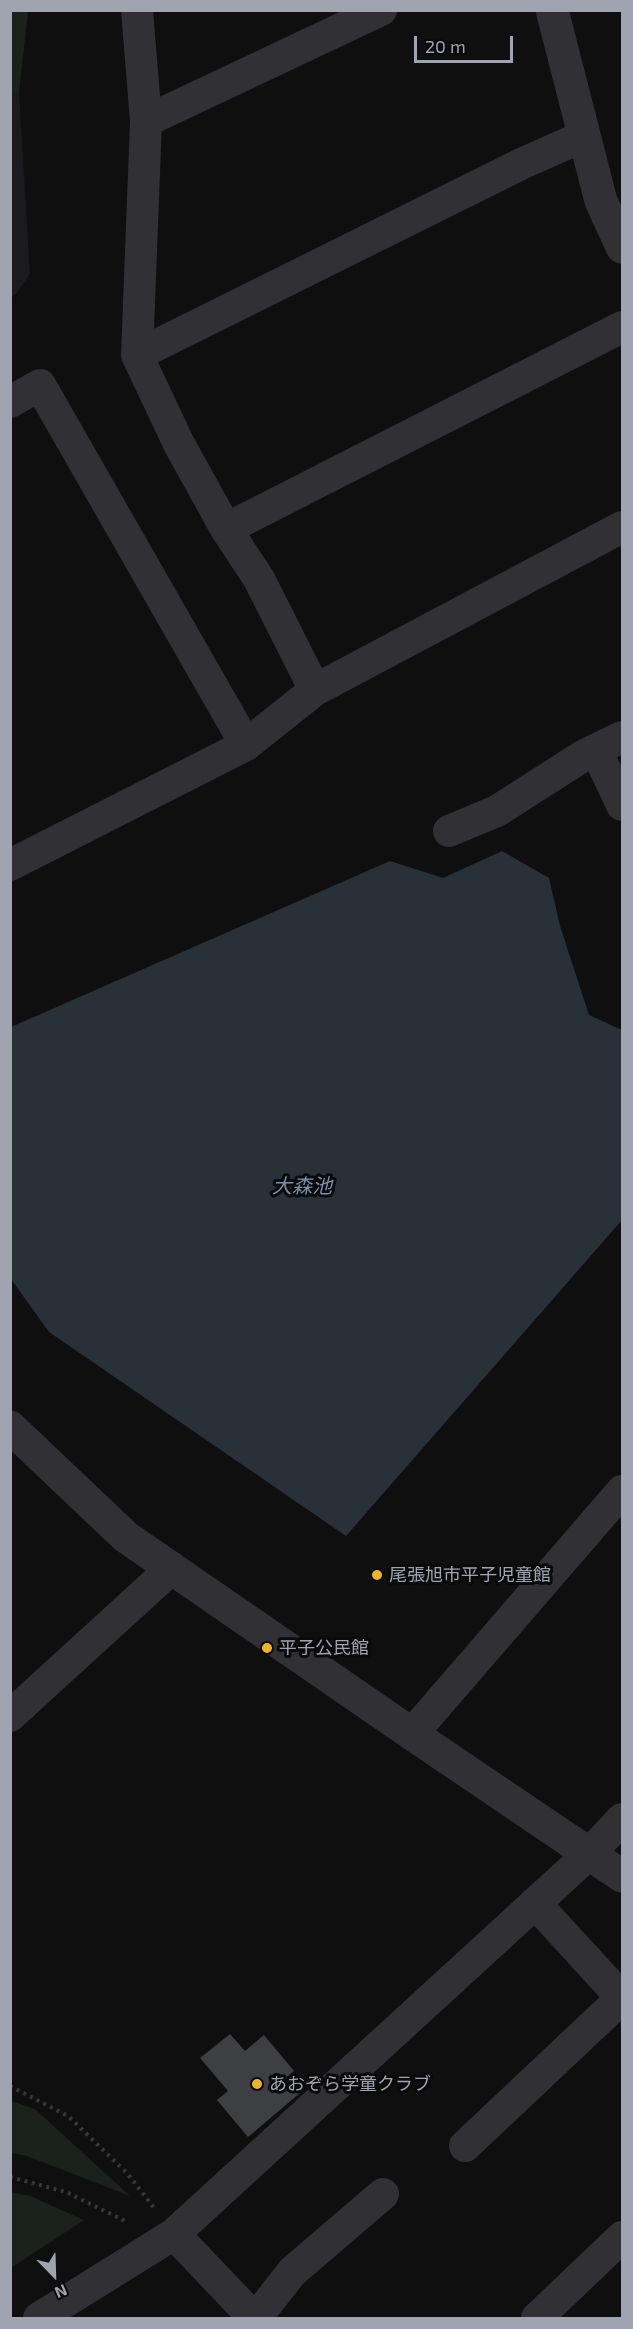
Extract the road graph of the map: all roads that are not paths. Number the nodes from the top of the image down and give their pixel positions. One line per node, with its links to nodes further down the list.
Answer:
1 (136, 10): 4 (street)
2 (381, 10): 4 (street)
3 (552, 10): 5 (street)
4 (146, 120): 8 (street)
5 (585, 136): 6 (street); 8 (street)
6 (622, 247)
7 (622, 327): 11 (street)
8 (137, 355): 11 (street)
9 (10, 402): 14 (street)
10 (622, 527): 12 (street)
11 (226, 529): 12 (street)
12 (315, 690): 14 (street)
13 (609, 744): 15 (street); 16 (street)
14 (246, 745): 17 (street)
15 (622, 805)
16 (449, 831)
17 (10, 865)
18 (10, 1427): 20 (street)
19 (622, 1491): 22 (street)
20 (172, 1568): 21 (street); 22 (street)
21 (10, 1716)
22 (412, 1734): 24 (street)
23 (622, 1819): 24 (street)
24 (590, 1852): 25 (street); 26 (street)
25 (622, 1876)
26 (535, 1902): 27 (street); 29 (street)
27 (465, 2146)
28 (383, 2194): 32 (street)
29 (174, 2234): 31 (street); 32 (street)
30 (622, 2237): 33 (street)
31 (39, 2319)
32 (255, 2319)
33 (537, 2319)

